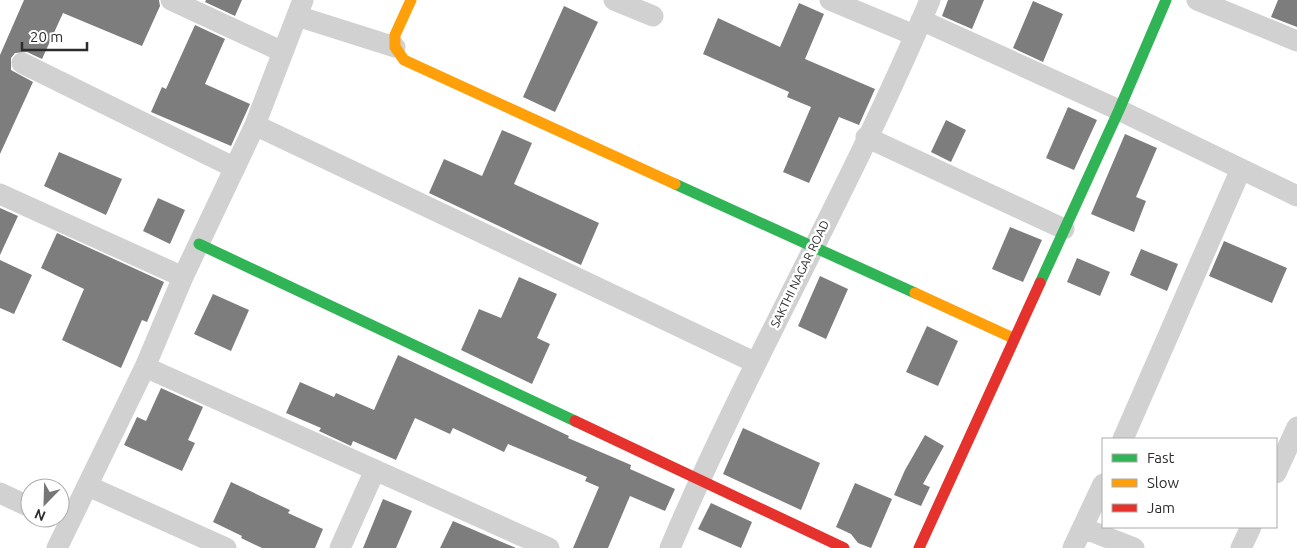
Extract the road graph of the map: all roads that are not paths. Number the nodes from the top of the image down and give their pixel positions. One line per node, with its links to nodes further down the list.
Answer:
1 (171, 0): 13 (street)
2 (411, 0): 12 (street)
3 (614, 0): 9 (street)
4 (830, 0): 10 (street)
5 (930, 0): 10 (street, SAKTHI NAGAR ROAD)
6 (1166, 0): 15 (street)
7 (1197, 0): 11 (street)
8 (300, 8): 12 (street); 13 (street)
9 (653, 16)
10 (918, 28): 15 (street); 17 (street, SAKTHI NAGAR ROAD)
11 (1297, 41)
12 (395, 47): 24 (street)
13 (283, 52): 16 (street)
14 (22, 63): 18 (street)
15 (1119, 110): 19 (street); 22 (street)
16 (255, 125): 18 (street); 27 (street)
17 (866, 137): 22 (street); 24 (street, SAKTHI NAGAR ROAD)
18 (235, 168): 23 (street)
19 (1241, 170): 21 (street); 30 (street)
20 (0, 194): 25 (street)
21 (1297, 196)
22 (1064, 229): 26 (street)
23 (200, 244): 25 (street); 33 (street)
24 (814, 247): 26 (street); 27 (street, SAKTHI NAGAR ROAD)
25 (183, 277): 28 (street)
26 (1013, 338): 48 (street)
27 (756, 363): 33 (street, SAKTHI NAGAR ROAD)
28 (145, 367): 31 (street); 34 (street)
29 (1297, 427): 32 (street)
30 (1123, 438)
31 (374, 470): 44 (street); 45 (street)
32 (1277, 471)
33 (700, 478): 46 (street, SAKTHI NAGAR ROAD); 47 (street)
34 (88, 486): 38 (street); 43 (street)
35 (1102, 486): 40 (street)
36 (0, 493): 37 (street)
37 (20, 502)
38 (70, 510)
39 (61, 528): 42 (street)
40 (1083, 528): 49 (street); 50 (street)
41 (1251, 528): 51 (street)
42 (57, 548)
43 (226, 548)
44 (340, 548)
45 (549, 548)
46 (670, 548)
47 (844, 548)
48 (919, 548)
49 (1073, 548)
50 (1134, 548)
51 (1241, 548)

